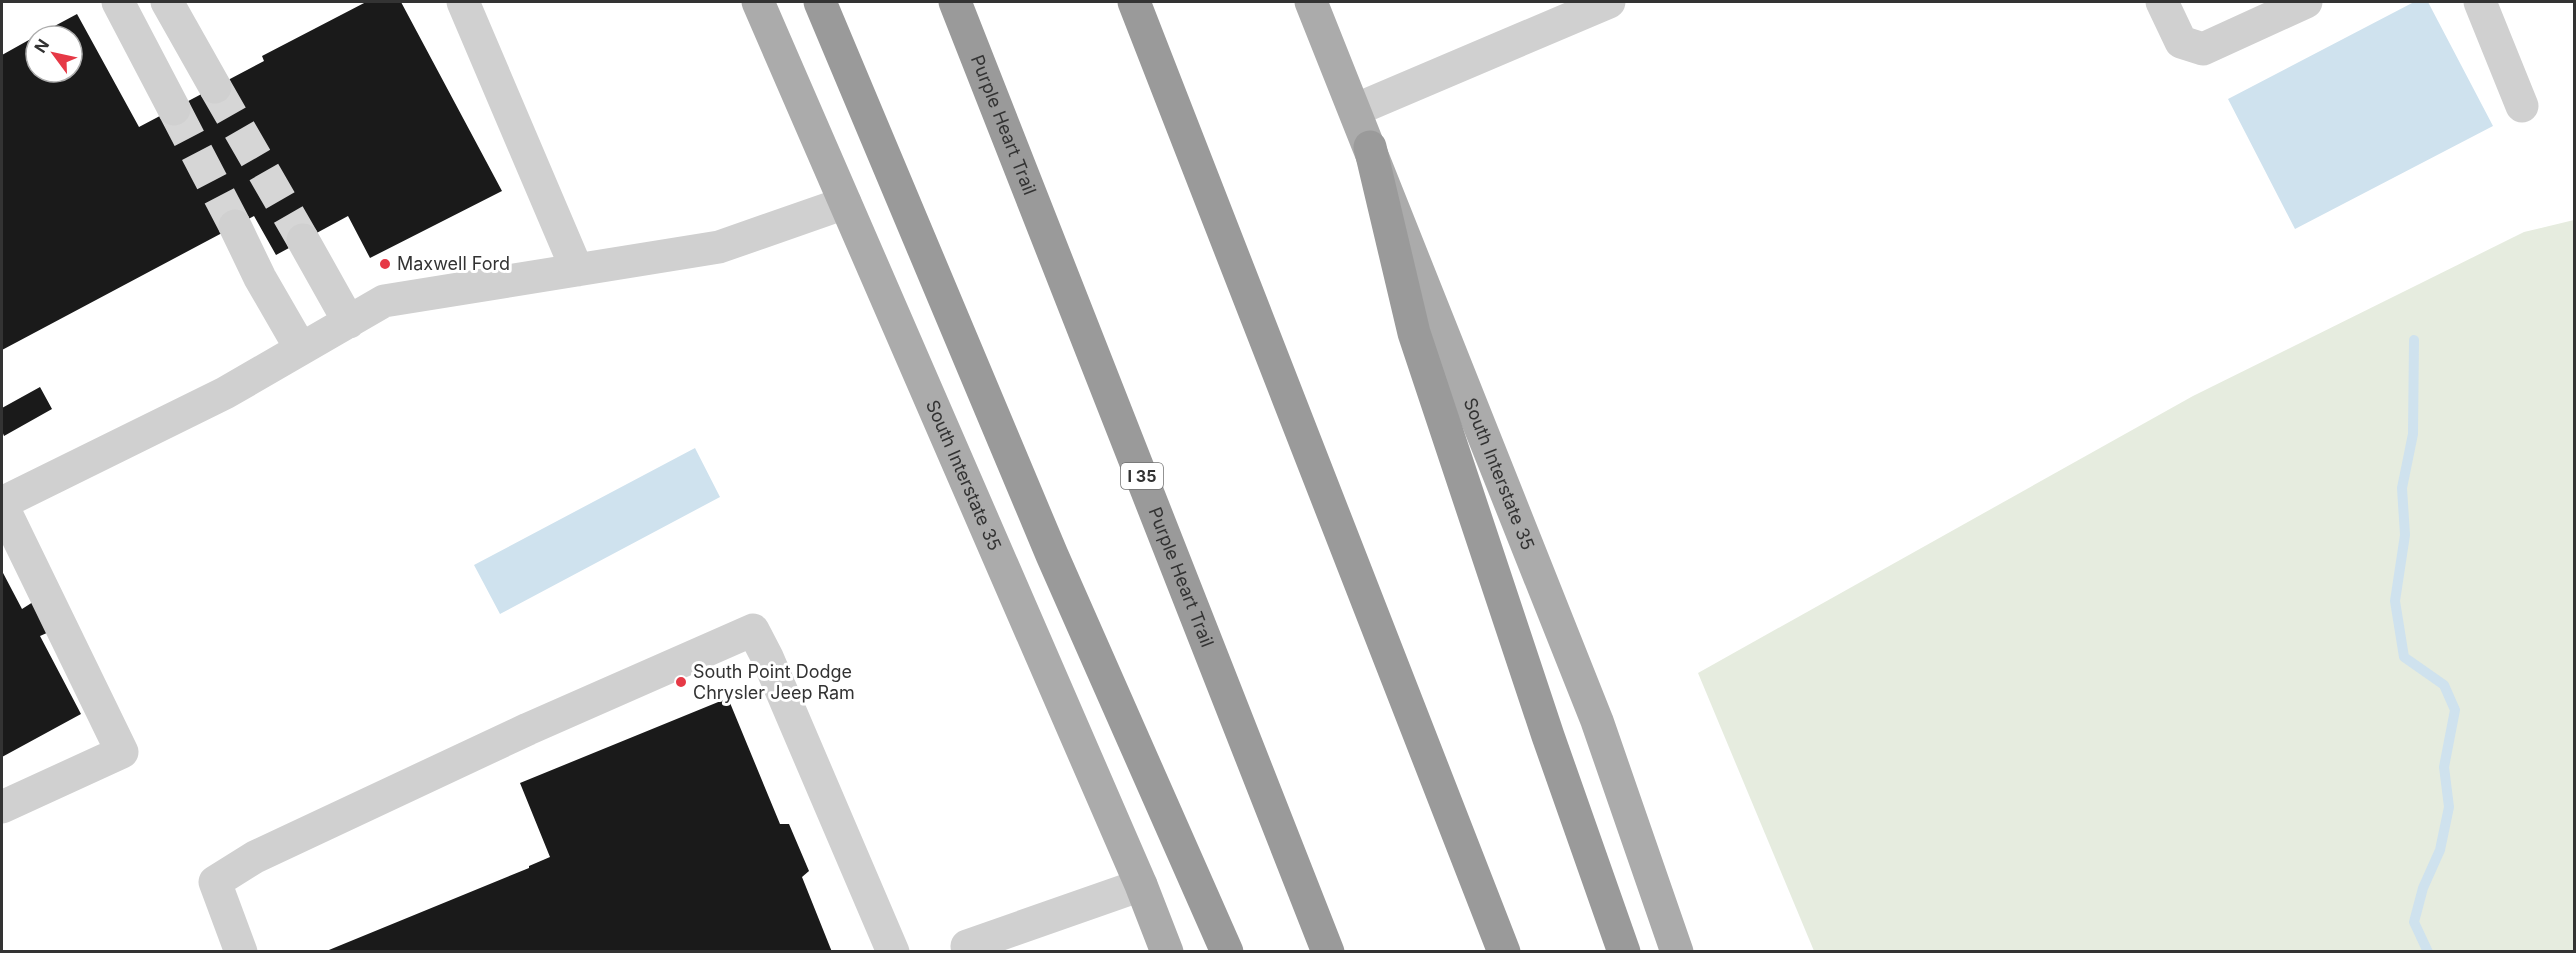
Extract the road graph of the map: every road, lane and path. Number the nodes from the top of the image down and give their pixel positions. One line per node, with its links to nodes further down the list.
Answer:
1 (118, 2): 15 (lane)
2 (167, 2): 13 (lane)
3 (463, 2): 21 (lane)
4 (758, 2): 18 (main road, South Interstate 35)
5 (820, 2): 31 (highway)
6 (955, 2): 32 (highway, Purple Heart Trail / I 35)
7 (1134, 2): 33 (highway)
8 (1311, 2): 16 (main road, South Interstate 35)
9 (1609, 2): 16 (lane)
10 (2162, 2): 11 (lane)
11 (2306, 2)
12 (2480, 2): 14 (lane)
13 (215, 87)
14 (2522, 106)
15 (174, 109)
16 (1355, 110): 17 (main road, South Interstate 35)
17 (1370, 147): 34 (highway); 35 (main road, South Interstate 35)
18 (845, 203): 21 (lane); 26 (main road, South Interstate 35)
19 (235, 226): 23 (lane)
20 (303, 240): 22 (lane)
21 (577, 270): 22 (lane)
22 (349, 322): 23 (lane)
23 (301, 349): 24 (lane)
24 (2, 504): 25 (lane)
25 (2, 807)
26 (1141, 885): 27 (lane); 30 (main road, South Interstate 35)
27 (962, 950)
28 (241, 951): 29 (lane)
29 (893, 951)
30 (1167, 951)
31 (1227, 951)
32 (1328, 951)
33 (1504, 951)
34 (1624, 951)
35 (1677, 951)

